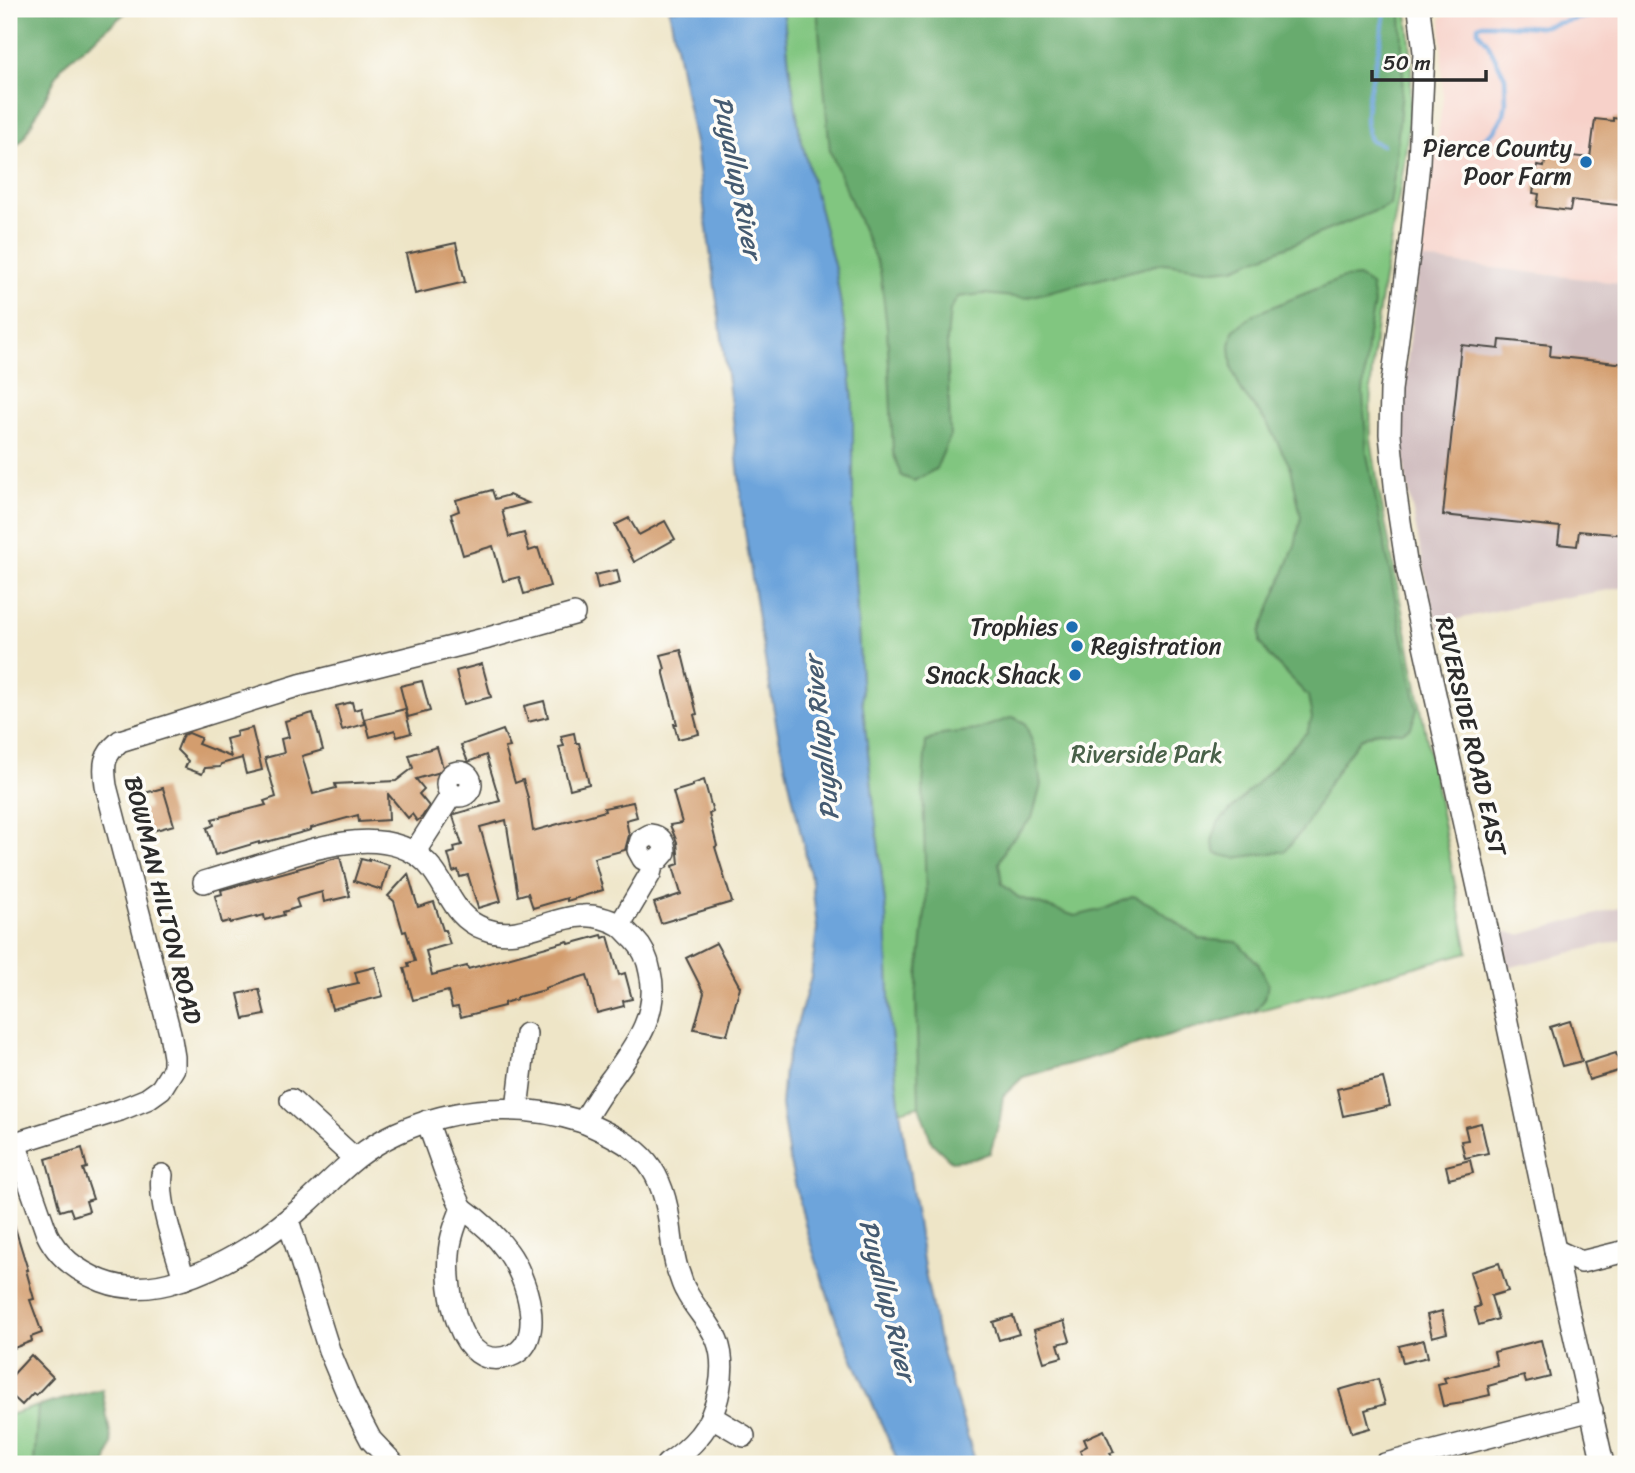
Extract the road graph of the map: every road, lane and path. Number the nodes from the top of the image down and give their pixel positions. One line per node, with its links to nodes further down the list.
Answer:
1 (1419, 9): 18 (street, RIVERSIDE ROAD EAST)
2 (574, 614): 13 (street, BOWMAN HILTON ROAD)
3 (453, 794): 4 (street)
4 (414, 853): 6 (street); 7 (street)
5 (653, 862): 7 (street)
6 (204, 882)
7 (620, 925): 12 (street)
8 (526, 1034): 10 (street)
9 (291, 1100): 14 (street)
10 (517, 1109): 11 (street); 12 (street)
11 (427, 1121): 14 (street); 16 (street)
12 (583, 1122): 22 (street)
13 (12, 1144): 20 (street)
14 (354, 1158): 17 (street)
15 (162, 1175): 20 (street)
16 (461, 1208): 16 (street)
17 (288, 1220): 20 (street); 24 (street)
18 (1555, 1250): 19 (street); 21 (street, RIVERSIDE ROAD EAST)
19 (1626, 1251)
20 (184, 1279)
21 (1592, 1409): 26 (street); 27 (street, RIVERSIDE ROAD EAST)
22 (712, 1417): 23 (street); 25 (street)
23 (744, 1436)
24 (394, 1464)
25 (667, 1464)
26 (1385, 1464)
27 (1603, 1464)

